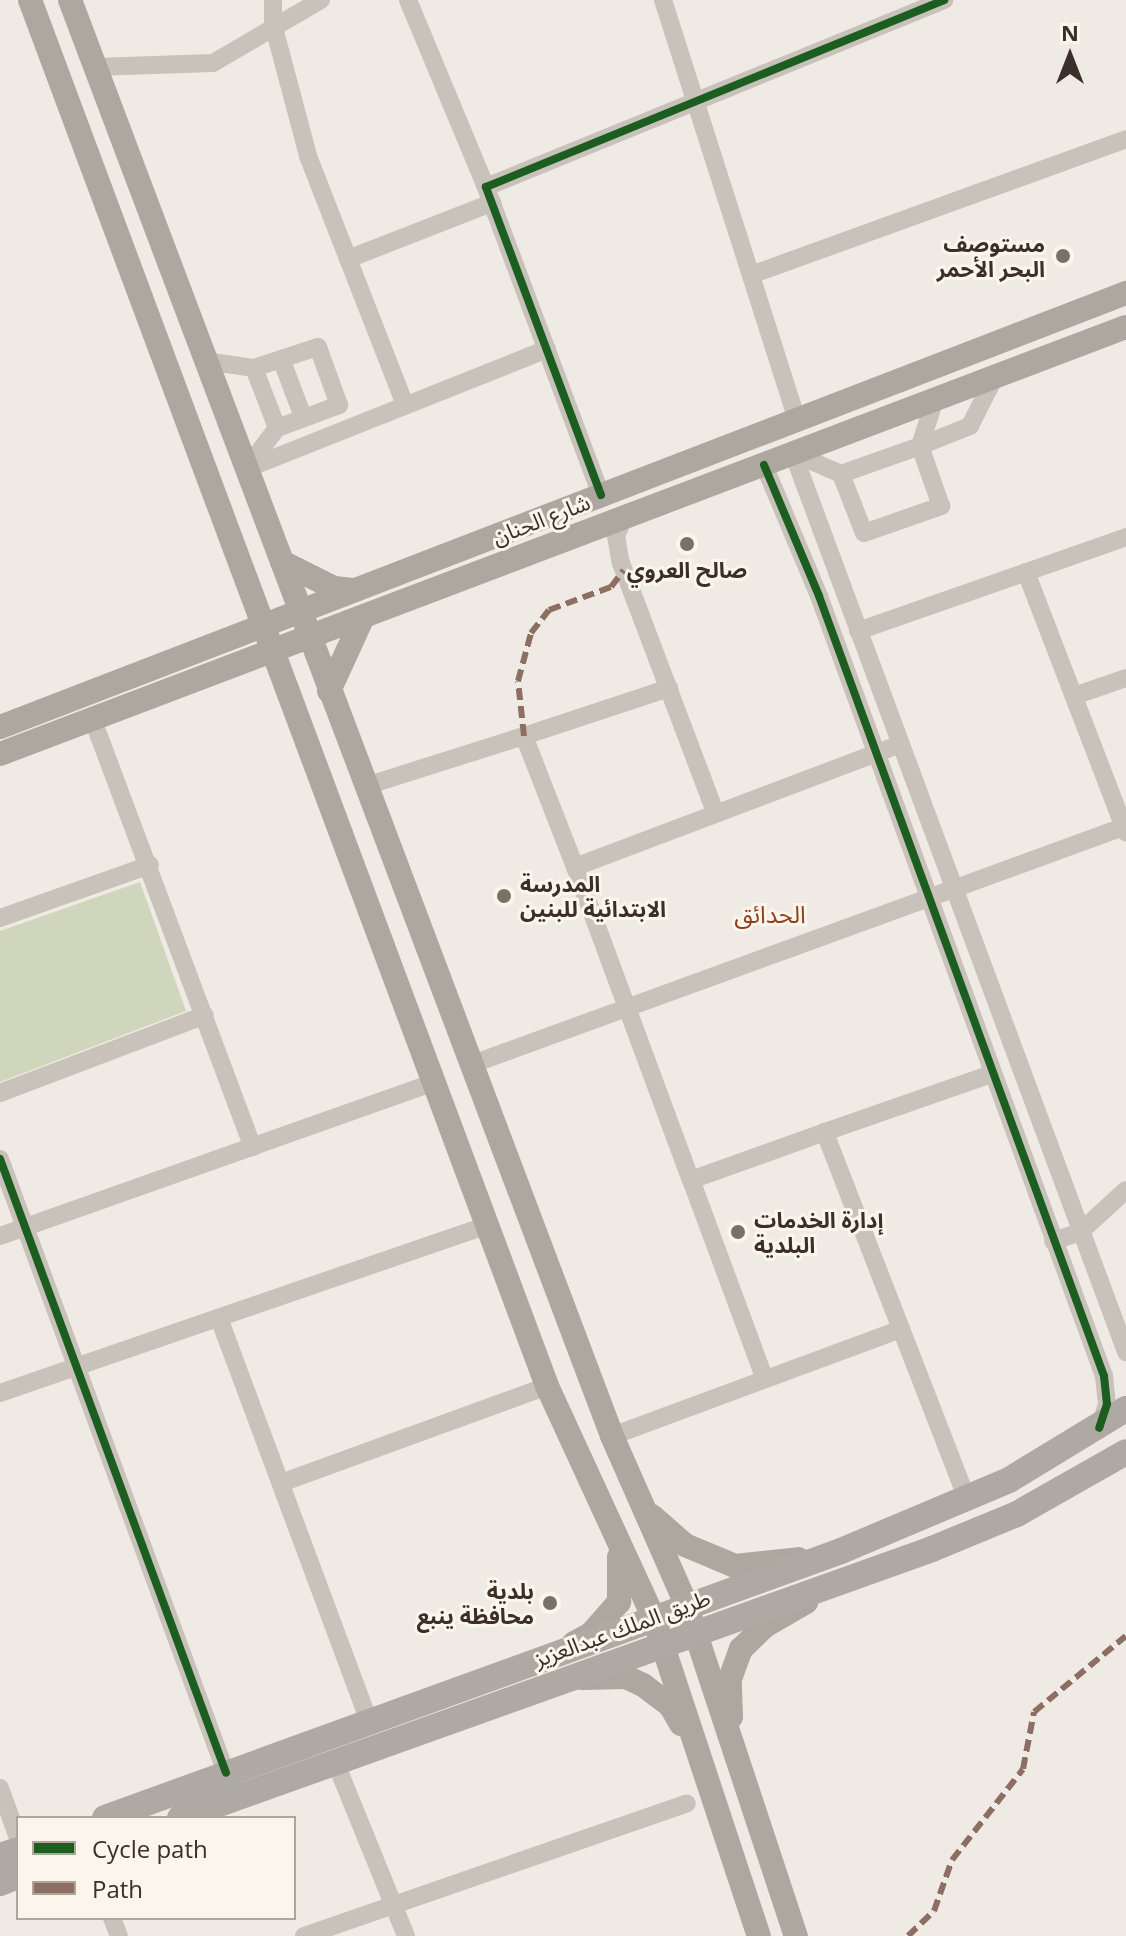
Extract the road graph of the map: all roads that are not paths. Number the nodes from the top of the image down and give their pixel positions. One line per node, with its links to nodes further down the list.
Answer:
1 (30, 0): 37 (main road)
2 (70, 0): 9 (main road)
3 (273, 0): 8 (street)
4 (321, 0): 8 (street)
5 (408, 0): 12 (street)
6 (663, 0): 10 (street)
7 (944, 0): 10 (street)
8 (273, 24): 9 (street); 13 (street)
9 (95, 67): 18 (main road)
10 (696, 101): 12 (street); 14 (street)
11 (1126, 139): 14 (street)
12 (489, 195): 13 (street); 17 (street)
13 (348, 259): 23 (street)
14 (751, 275): 25 (street)
15 (1126, 293): 25 (main road, شارع الحنان)
16 (1126, 327): 21 (main road, شارع الحنان)
17 (547, 349): 23 (street); 32 (street)
18 (206, 361): 20 (street); 30 (main road)
19 (282, 361): 20 (street); 24 (street); 24 (street)
20 (254, 368): 26 (street)
21 (995, 376): 22 (main road, شارع الحنان); 27 (street)
22 (935, 399): 27 (street); 28 (main road, شارع الحنان)
23 (405, 405): 30 (street)
24 (303, 417): 26 (street)
25 (797, 419): 32 (main road, شارع الحنان)
26 (277, 428): 30 (street)
27 (920, 446): 31 (street); 31 (street)
28 (793, 453): 29 (main road, شارع الحنان); 31 (street); 40 (street)
29 (764, 465): 33 (main road, شارع الحنان); 39 (street)
30 (246, 469): 35 (main road)
31 (841, 474)
32 (601, 495): 38 (main road, شارع الحنان)
33 (623, 519): 42 (main road, شارع الحنان); 50 (street)
34 (1126, 537): 36 (street)
35 (282, 562): 38 (main road); 41 (main road)
36 (1026, 572): 44 (street); 53 (street)
37 (247, 577): 43 (main road); 46 (main road)
38 (356, 590): 41 (main road, شارع الحنان)
39 (819, 596): 40 (street); 59 (street)
40 (847, 600): 44 (street)
41 (300, 611): 43 (main road, شارع الحنان); 45 (main road)
42 (362, 619): 45 (main road, شارع الحنان); 52 (main road)
43 (265, 625): 46 (main road, شارع الحنان); 47 (main road)
44 (858, 631): 57 (street)
45 (310, 639): 47 (main road, شارع الحنان); 52 (main road)
46 (224, 640): 55 (main road, شارع الحنان)
47 (275, 652): 48 (main road, شارع الحنان); 51 (main road)
48 (236, 667): 51 (main road); 54 (main road, شارع الحنان)
49 (1126, 678): 53 (street)
50 (669, 688): 56 (street); 61 (street)
51 (290, 691): 72 (main road)
52 (329, 691): 60 (main road)
53 (1074, 696): 62 (street)
54 (93, 720): 58 (main road, شارع الحنان); 63 (street)
55 (0, 727)
56 (524, 736): 60 (street); 64 (street)
57 (900, 744): 59 (street); 65 (street)
58 (0, 754)
59 (873, 755): 61 (street); 66 (street)
60 (366, 786): 70 (main road)
61 (716, 814): 64 (street)
62 (1125, 828): 65 (street)
63 (150, 865): 67 (street); 69 (street)
64 (575, 867): 68 (street)
65 (954, 892): 66 (street); 81 (street)
66 (928, 901): 68 (street); 71 (street)
67 (0, 918)
68 (628, 1007): 70 (street); 77 (street)
69 (205, 1015): 73 (street); 75 (street)
70 (470, 1065): 94 (main road)
71 (992, 1074): 74 (street); 83 (street)
72 (435, 1082): 75 (street); 79 (main road)
73 (0, 1093)
74 (825, 1132): 77 (street); 85 (street)
75 (253, 1147): 80 (street)
76 (0, 1159): 80 (street)
77 (691, 1180): 89 (street)
78 (1126, 1190): 81 (street)
79 (488, 1225): 84 (street); 90 (main road)
80 (24, 1228): 82 (street); 88 (street)
81 (1080, 1232): 83 (street); 86 (street)
82 (0, 1236)
83 (1053, 1241): 87 (street)
84 (219, 1318): 88 (street); 96 (street)
85 (901, 1329): 89 (street); 97 (street)
86 (1123, 1345): 87 (street)
87 (1094, 1349): 93 (street)
88 (74, 1367): 91 (street); 112 (street)
89 (764, 1377): 94 (street)
90 (547, 1386): 96 (street); 99 (main road)
91 (0, 1393)
92 (1126, 1409): 93 (highway, طريق الملك عبدالعزيز)
93 (1099, 1428): 97 (highway, طريق الملك عبدالعزيز)
94 (612, 1436): 98 (main road)
95 (1126, 1452): 101 (highway, طريق الملك عبدالعزيز)
96 (281, 1483): 108 (street)
97 (967, 1499): 100 (highway, طريق الملك عبدالعزيز)
98 (642, 1503): 100 (main road); 102 (main road)
99 (614, 1536): 103 (main road); 106 (main road)
100 (841, 1551): 102 (highway, طريق الملك عبدالعزيز)
101 (850, 1577): 104 (highway, طريق الملك عبدالعزيز); 109 (main road)
102 (686, 1604): 103 (highway, طريق الملك عبدالعزيز); 104 (main road)
103 (653, 1616): 105 (main road); 106 (highway, طريق الملك عبدالعزيز)
104 (694, 1631): 105 (highway, طريق الملك عبدالعزيز); 109 (main road)
105 (662, 1642): 107 (highway, طريق الملك عبدالعزيز); 110 (main road)
106 (543, 1658): 108 (highway, طريق الملك عبدالعزيز)
107 (559, 1681): 110 (main road); 111 (highway, طريق الملك عبدالعزيز)
108 (370, 1723): 112 (highway, طريق الملك عبدالعزيز)
109 (733, 1747): 122 (main road)
110 (700, 1757): 121 (main road)
111 (337, 1766): 116 (highway, طريق الملك عبدالعزيز); 118 (street)
112 (226, 1773): 115 (highway, طريق الملك عبدالعزيز)
113 (0, 1788): 117 (street)
114 (687, 1803): 118 (street)
115 (110, 1816)
116 (186, 1816)
117 (16, 1832)
118 (392, 1904): 119 (street); 120 (street)
119 (304, 1936)
120 (406, 1936)
121 (759, 1936)
122 (796, 1936)

